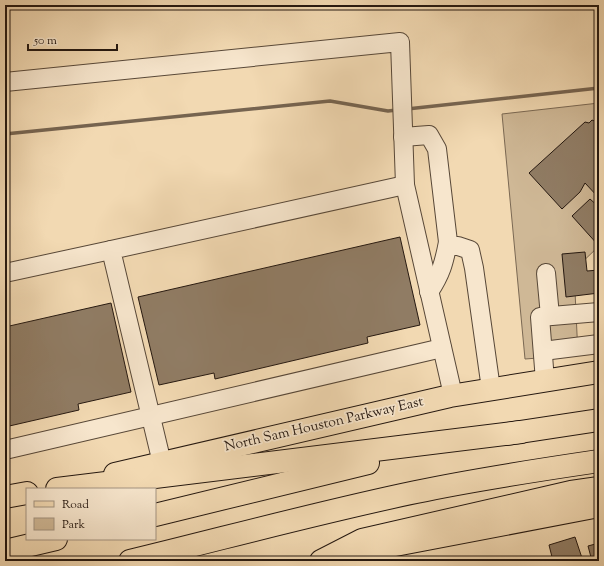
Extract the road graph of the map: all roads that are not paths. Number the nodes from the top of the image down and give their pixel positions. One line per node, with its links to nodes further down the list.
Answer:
1 (5, 82): 2 (lane)
2 (403, 137): 3 (lane); 4 (lane)
3 (404, 185): 5 (lane); 8 (lane)
4 (448, 242): 8 (lane); 16 (lane)
5 (111, 250): 6 (lane); 18 (lane)
6 (5, 273)
7 (546, 273): 10 (lane)
8 (429, 292): 12 (lane)
9 (599, 312): 10 (lane)
10 (550, 316): 13 (lane)
11 (599, 344): 13 (lane)
12 (442, 348): 17 (lane); 18 (lane)
13 (542, 351): 15 (lane)
14 (599, 372): 15 (main road, North Sam Houston Parkway East)
15 (545, 381): 16 (main road, North Sam Houston Parkway East)
16 (491, 389): 17 (main road, North Sam Houston Parkway East)
17 (453, 395): 23 (main road, North Sam Houston Parkway East)
18 (151, 416): 21 (lane); 23 (lane)
19 (599, 420): 20 (main road)
20 (521, 432): 25 (main road); 30 (main road)
21 (5, 450)
22 (599, 461): 33 (main road)
23 (162, 463): 24 (main road, North Sam Houston Parkway East)
24 (55, 488)
25 (65, 488)
26 (599, 488): 34 (main road)
27 (26, 493): 28 (main road)
28 (5, 497)
29 (599, 506): 35 (main road)
30 (156, 514)
31 (52, 540): 32 (main road)
32 (5, 551)
33 (130, 561)
34 (321, 561)
35 (328, 561)

